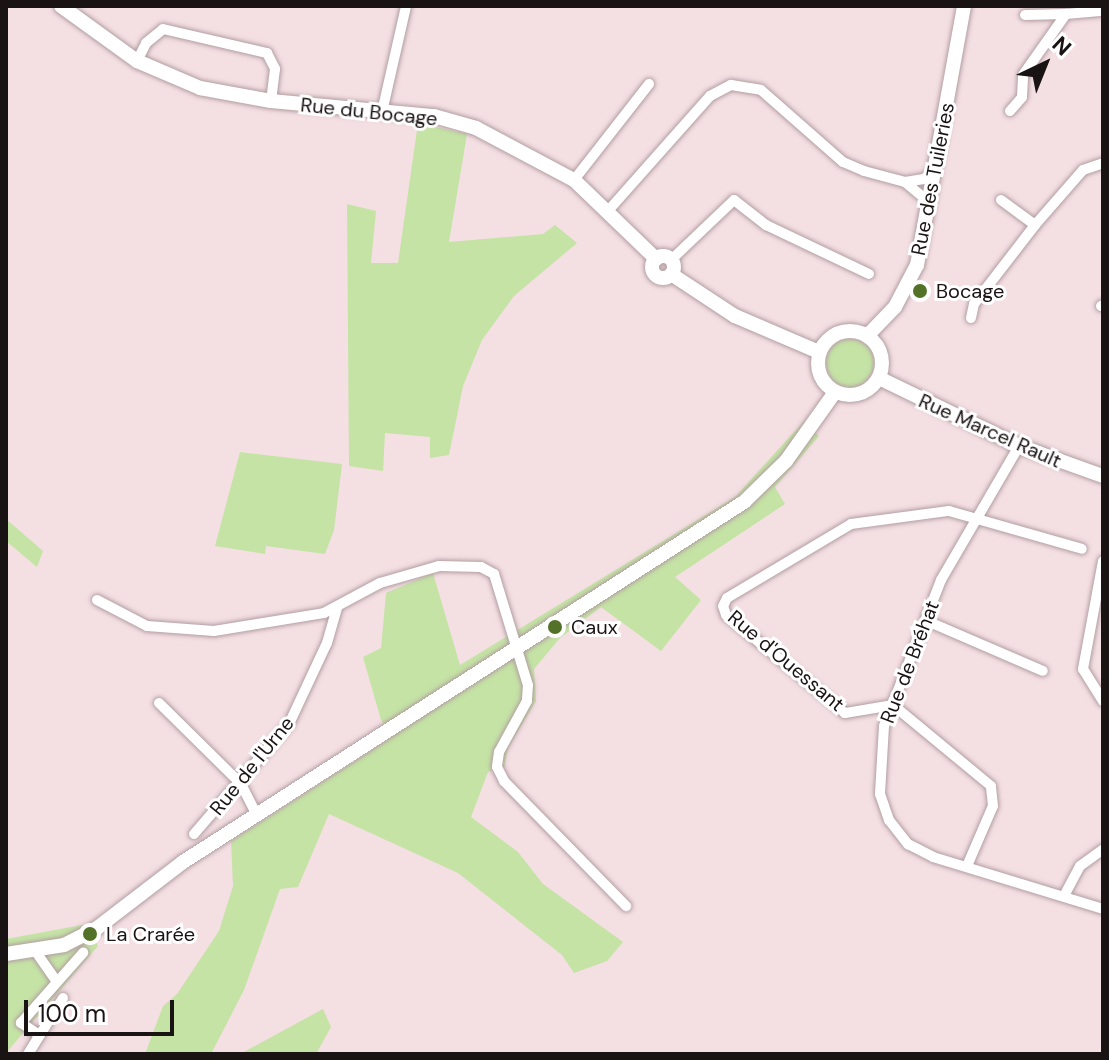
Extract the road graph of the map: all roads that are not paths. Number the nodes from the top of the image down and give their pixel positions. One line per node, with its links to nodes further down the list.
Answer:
1 (61, 6): 7 (street, Rue du Bocage)
2 (406, 6): 11 (street)
3 (964, 6): 13 (street, Rue des Tuileries)
4 (1103, 11): 5 (street)
5 (1066, 14): 6 (street); 10 (street)
6 (1025, 15)
7 (137, 61): 9 (street, Rue du Bocage); 9 (street)
8 (649, 84): 14 (street)
9 (271, 101): 11 (street, Rue du Bocage)
10 (1010, 111)
11 (382, 112): 14 (street, Rue du Bocage)
12 (1103, 163): 19 (street)
13 (936, 169): 15 (street); 17 (street, Rue des Tuileries)
14 (574, 180): 18 (street, Rue du Bocage)
15 (905, 182): 17 (street); 18 (street)
16 (1001, 200): 19 (street)
17 (930, 203): 23 (street, Rue des Tuileries)
18 (607, 212): 20 (street, Rue du Bocage)
19 (1035, 225): 22 (street)
20 (666, 265): 21 (street); 24 (street, Rue du Bocage)
21 (869, 274)
22 (971, 318)
23 (867, 336): 24 (street); 25 (street)
24 (819, 352): 26 (street)
25 (879, 378): 26 (street); 27 (street, Rue Marcel Rault)
26 (835, 392): 35 (street)
27 (1019, 446): 28 (street, Rue Marcel Rault); 29 (street, Rue de Bréhat)
28 (1103, 476)
29 (977, 520): 30 (street); 34 (street, Rue de Bréhat); 39 (street, Rue d'Ouessant)
30 (1082, 549)
31 (1103, 561): 37 (street)
32 (97, 600): 33 (street)
33 (337, 608): 35 (street); 40 (street, Rue de l'Urne)
34 (927, 621): 36 (street); 39 (street, Rue de Bréhat)
35 (518, 645): 41 (street); 46 (street)
36 (1043, 671)
37 (1103, 701)
38 (159, 703): 40 (street)
39 (893, 705): 44 (street, Rue de Bréhat); 44 (street)
40 (241, 784): 41 (street); 42 (street, Rue de l'Urne)
41 (256, 814): 48 (street)
42 (194, 834)
43 (1103, 849): 45 (street)
44 (967, 866): 45 (street, Rue de Bréhat)
45 (1064, 896): 47 (street, Rue de Bréhat)
46 (626, 906)
47 (1103, 909)
48 (36, 952): 50 (street); 51 (street)
49 (83, 953): 51 (street)
50 (6, 954)
51 (56, 981): 53 (street)
52 (63, 998): 53 (street)
53 (39, 1035): 54 (street)
54 (28, 1054)

